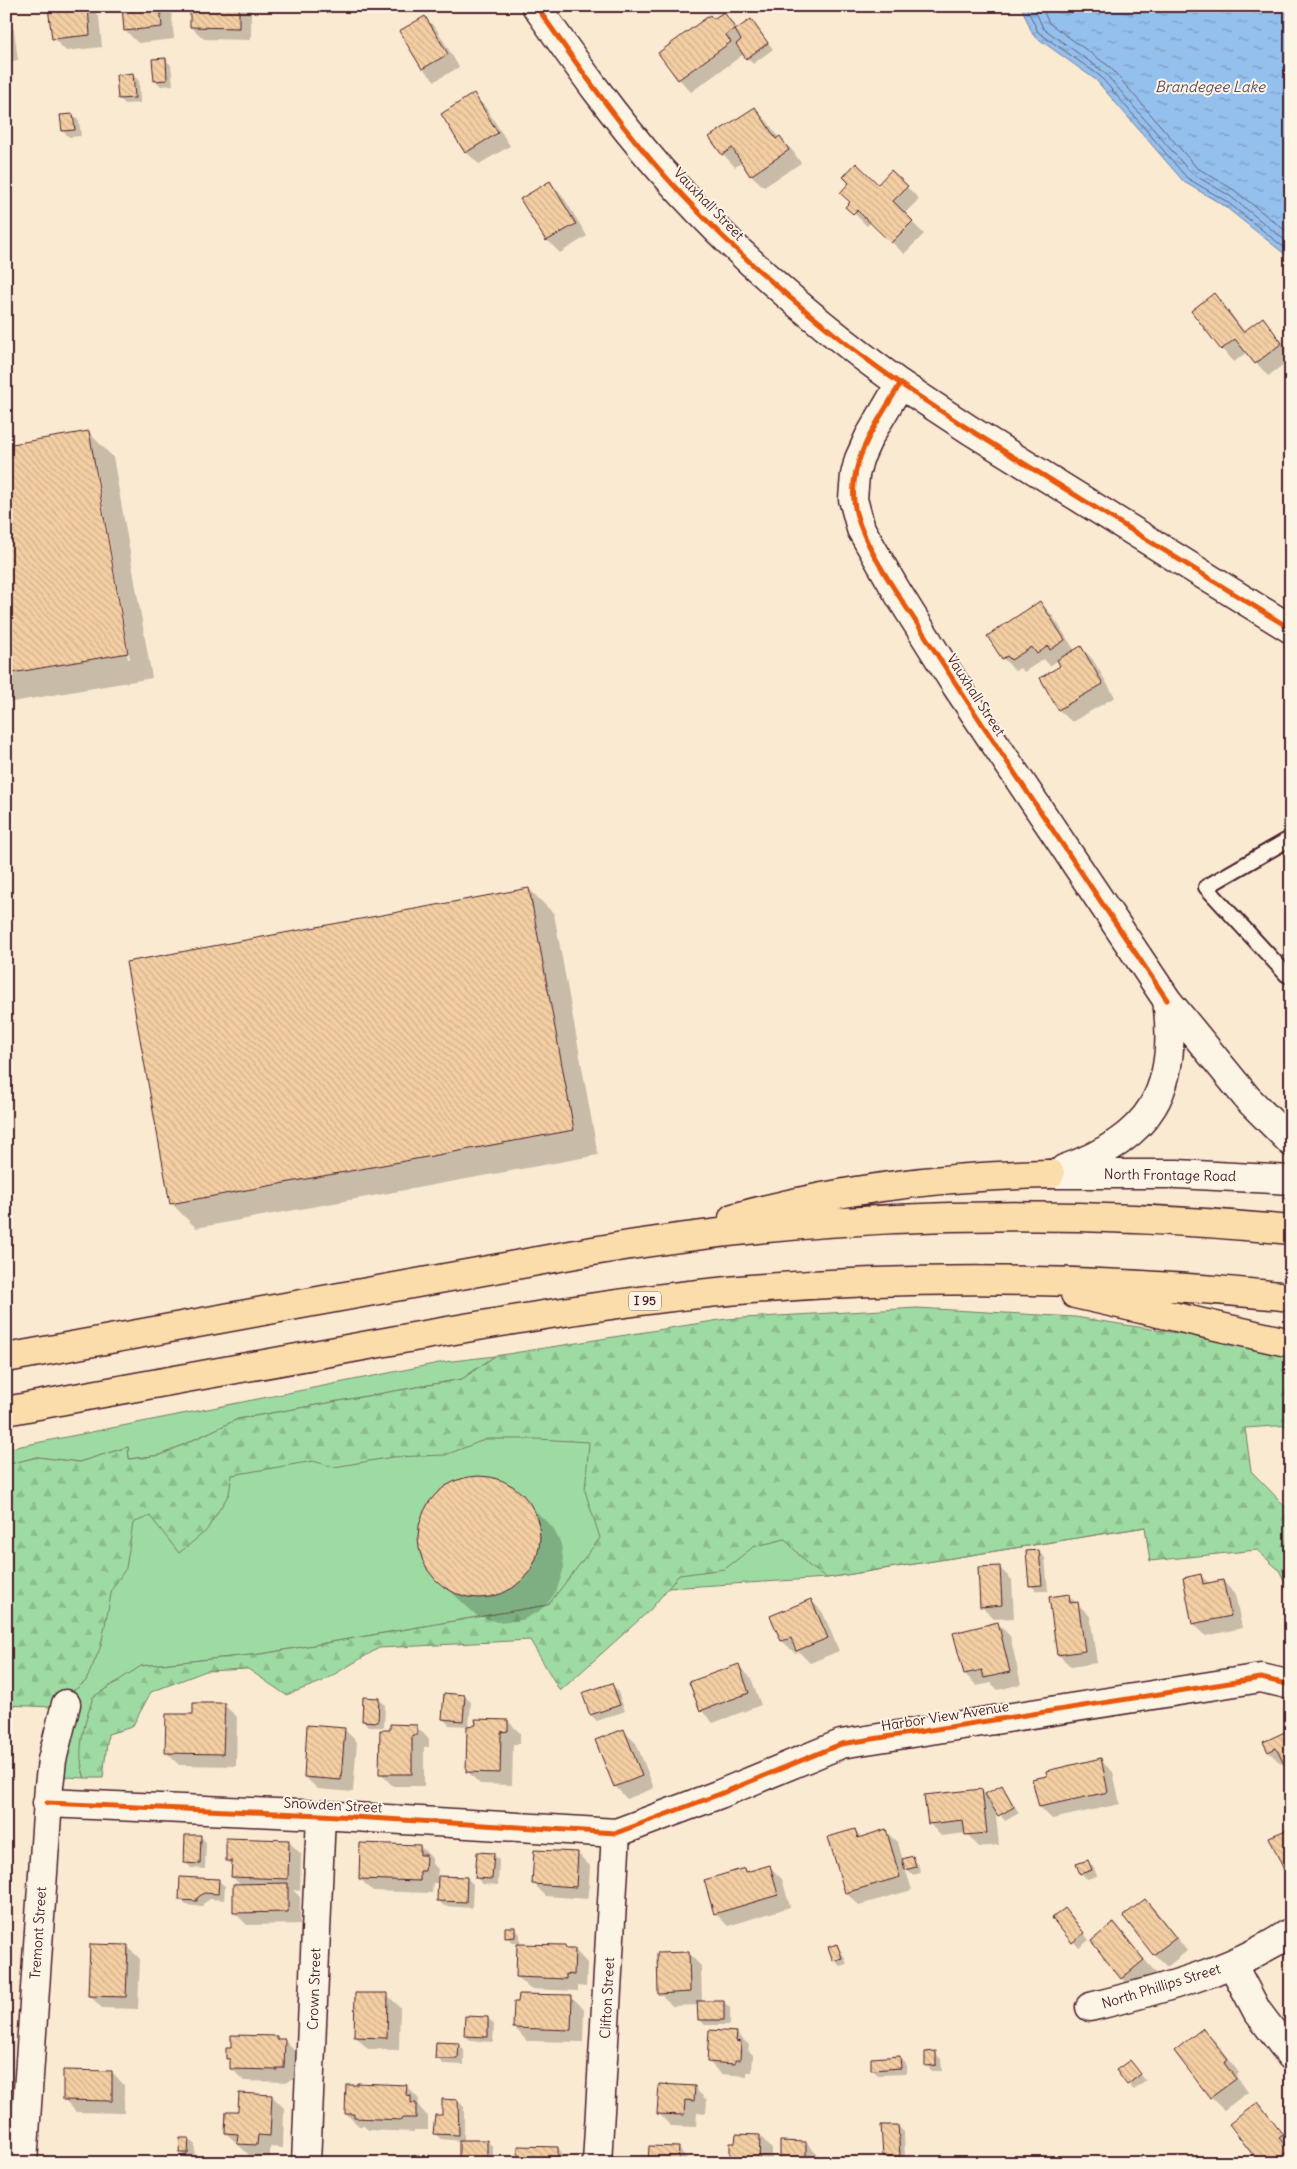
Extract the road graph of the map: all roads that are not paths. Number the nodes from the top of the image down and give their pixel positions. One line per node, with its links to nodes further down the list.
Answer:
1 (536, 6): 2 (street, Vauxhall Street)
2 (900, 384): 3 (street, Vauxhall Street); 6 (street, Vauxhall Street)
3 (1291, 629)
4 (1291, 838): 5 (lane)
5 (1291, 977)
6 (1167, 1000): 7 (street, Vauxhall Street); 8 (street)
7 (1291, 1142)
8 (1050, 1174): 9 (street, North Frontage Road); 11 (highway)
9 (1291, 1180)
10 (1291, 1230): 11 (highway)
11 (682, 1237): 15 (highway)
12 (1018, 1281): 13 (highway, I 95); 14 (highway); 16 (highway, I 95)
13 (1291, 1297)
14 (1291, 1343)
15 (6, 1358)
16 (6, 1411)
17 (1291, 1686): 21 (street, Harbor View Avenue)
18 (66, 1704): 19 (street, Tremont Street)
19 (47, 1803): 20 (street, Snowden Street); 26 (street, Tremont Street)
20 (321, 1815): 21 (street, Snowden Street); 27 (street, Crown Street)
21 (616, 1833): 28 (street, Clifton Street)
22 (1291, 1932): 23 (street, North Phillips Street)
23 (1232, 1964): 24 (street, North Phillips Street); 25 (street, North Phillips Street)
24 (1090, 2007)
25 (1291, 2056)
26 (23, 2163)
27 (306, 2163)
28 (597, 2163)

